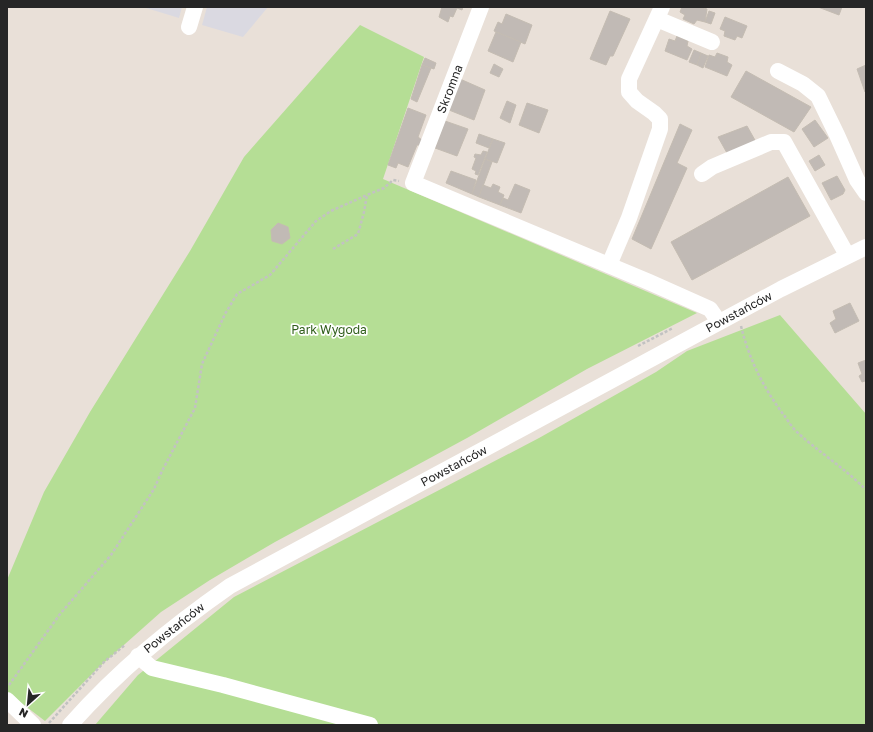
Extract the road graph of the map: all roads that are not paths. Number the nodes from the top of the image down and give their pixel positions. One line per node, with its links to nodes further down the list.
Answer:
1 (195, 7): 4 (street)
2 (481, 7): 11 (street, Skromna)
3 (660, 13): 5 (street); 11 (street)
4 (189, 27)
5 (712, 42)
6 (778, 71): 8 (street)
7 (702, 174): 10 (street)
8 (866, 193)
9 (866, 247): 10 (street, Powstańców)
10 (847, 255): 12 (street, Powstańców)
11 (609, 265): 12 (street)
12 (719, 322): 13 (street, Powstańców)
13 (138, 656): 16 (street, Powstańców); 17 (street)
14 (7, 700): 15 (street)
15 (33, 725)
16 (70, 725)
17 (370, 725)

